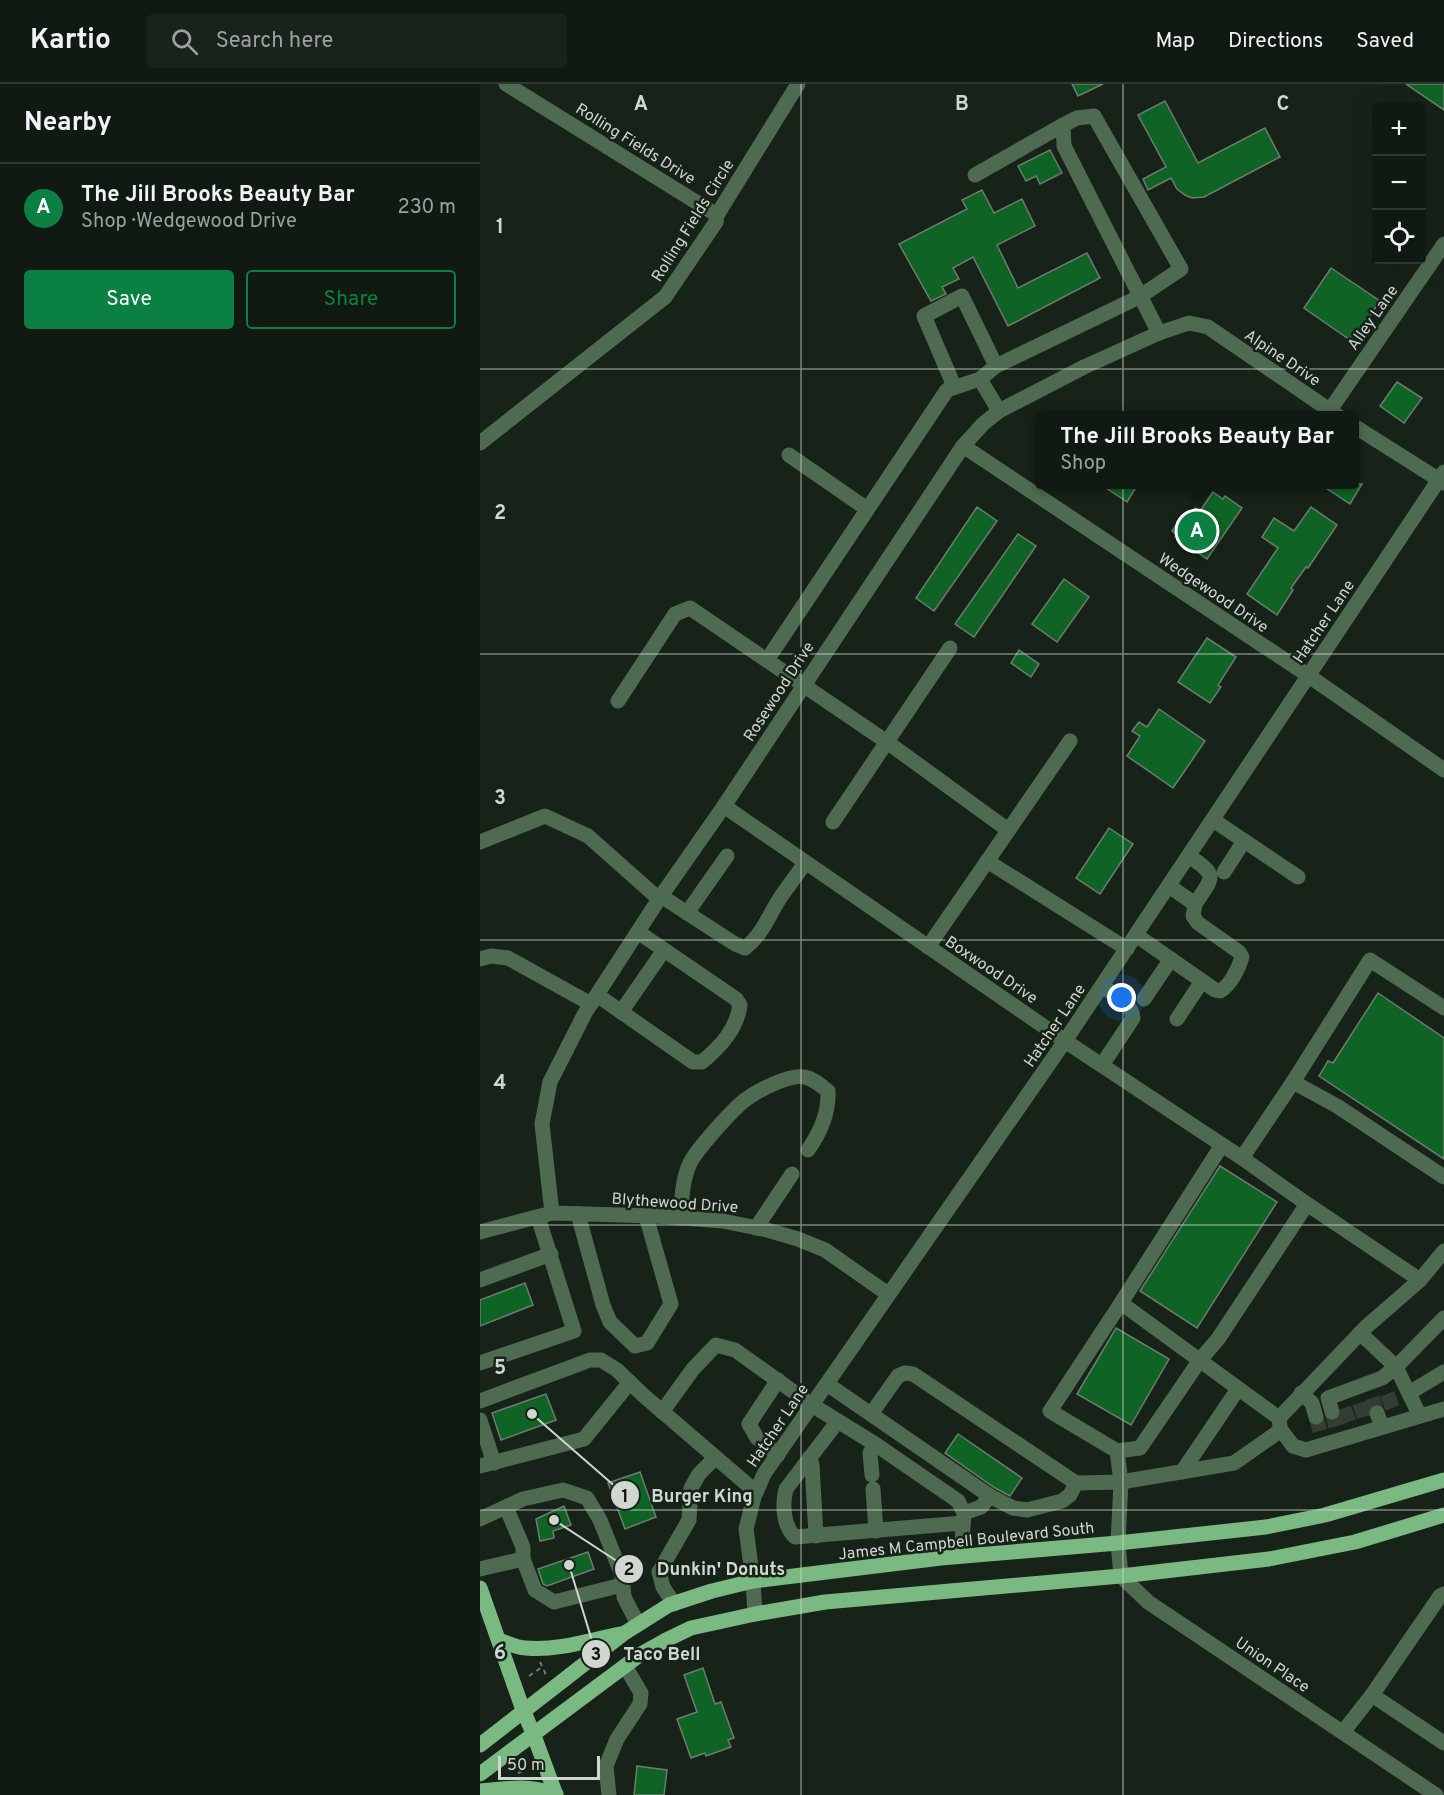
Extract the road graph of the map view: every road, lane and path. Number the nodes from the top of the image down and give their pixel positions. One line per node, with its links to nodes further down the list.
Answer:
1 (506, 84): 5 (street, Rolling Fields Drive)
2 (798, 84): 5 (street, Rolling Fields Circle)
3 (1063, 125): 4 (street); 7 (street); 7 (street)
4 (975, 175)
5 (717, 214): 17 (street, Rolling Fields Circle)
6 (1444, 244): 15 (street, Alley Lane)
7 (1139, 297): 9 (street); 10 (street)
8 (1208, 327): 9 (street, Rosewood Drive); 14 (street, Alpine Drive)
9 (1159, 333): 13 (street, Rosewood Drive)
10 (996, 366): 11 (street); 12 (street)
11 (980, 379): 12 (street); 13 (street)
12 (954, 386): 21 (street)
13 (999, 411): 18 (street, Rosewood Drive)
14 (1331, 411)
15 (1335, 411)
16 (1359, 429): 20 (street)
17 (480, 443)
18 (963, 446): 24 (street, Wedgewood Drive); 25 (street, Rosewood Drive)
19 (789, 455): 21 (street)
20 (1442, 478): 24 (street, Hatcher Lane)
21 (867, 509): 23 (street)
22 (950, 648): 28 (street)
23 (767, 660): 25 (street); 26 (street)
24 (1308, 676): 29 (street, Wedgewood Drive); 31 (street, Hatcher Lane)
25 (804, 685): 28 (street); 30 (street, Rosewood Drive)
26 (618, 701)
27 (1070, 741): 33 (street)
28 (887, 742): 32 (street); 33 (street)
29 (1444, 770)
30 (724, 806): 39 (street, Boxwood Drive); 43 (street, Rosewood Drive)
31 (1213, 820): 34 (street); 37 (street, Hatcher Lane)
32 (833, 822)
33 (1008, 830): 38 (street)
34 (1244, 841): 40 (street); 41 (street)
35 (480, 842): 43 (street)
36 (727, 856): 45 (street)
37 (1189, 856): 42 (street, Hatcher Lane); 44 (street)
38 (987, 861): 48 (street); 49 (street)
39 (805, 863): 45 (street); 48 (street, Boxwood Drive)
40 (1224, 872)
41 (1298, 877)
42 (1169, 886): 44 (street); 47 (street, Hatcher Lane)
43 (660, 898): 45 (street); 46 (street, Rosewood Drive)
44 (1195, 904): 53 (street)
45 (687, 913)
46 (638, 932): 50 (street); 56 (street, Rosewood Drive)
47 (1136, 935): 49 (street, Hatcher Lane); 52 (street)
48 (928, 947): 60 (street, Boxwood Drive)
49 (1127, 949): 54 (street, Hatcher Lane)
50 (664, 950): 58 (street); 58 (street)
51 (480, 959): 56 (street)
52 (1171, 959): 53 (street); 55 (street)
53 (1202, 981): 59 (street)
54 (1102, 986): 60 (street, Hatcher Lane); 61 (street)
55 (1144, 999)
56 (594, 1000): 58 (street); 70 (street, Rosewood Drive)
57 (1444, 1008): 62 (street)
58 (621, 1012)
59 (1177, 1019)
60 (1065, 1041): 61 (street, Boxwood Drive); 79 (street, Hatcher Lane)
61 (1102, 1065): 63 (street, Boxwood Drive)
62 (1293, 1082): 65 (street); 67 (street)
63 (1222, 1145): 65 (street, Boxwood Drive); 80 (street)
64 (808, 1150): 72 (street)
65 (1242, 1158): 68 (street, Boxwood Drive)
66 (792, 1174): 73 (street)
67 (1444, 1177)
68 (1306, 1204): 78 (street, Boxwood Drive); 83 (street)
69 (578, 1214): 70 (street, Blythewood Drive); 71 (street, Blythewood Drive); 71 (street)
70 (545, 1215): 74 (street, Blythewood Drive); 76 (street, Rosewood Drive)
71 (646, 1216): 72 (street, Blythewood Drive)
72 (681, 1218): 73 (street, Blythewood Drive)
73 (756, 1228): 79 (street, Blythewood Drive)
74 (480, 1232)
75 (1444, 1251): 78 (street)
76 (551, 1254): 77 (street); 84 (street, Rosewood Drive)
77 (480, 1280)
78 (1420, 1280): 82 (street)
79 (888, 1294): 90 (street, Hatcher Lane)
80 (1121, 1303): 83 (street); 107 (street)
81 (1444, 1318): 85 (street)
82 (1360, 1333): 85 (street); 102 (street)
83 (1200, 1360): 91 (street); 107 (street)
84 (480, 1363)
85 (1396, 1367): 87 (street); 92 (street)
86 (1444, 1372): 92 (street)
87 (1382, 1378): 93 (street); 96 (street)
88 (778, 1380): 95 (street); 98 (street); 108 (street)
89 (630, 1382): 94 (street); 98 (street); 111 (street)
90 (827, 1384): 95 (street, Hatcher Lane); 99 (street)
91 (1238, 1389): 105 (street); 112 (street)
92 (1410, 1393): 100 (street)
93 (1387, 1394)
94 (480, 1401)
95 (812, 1405): 104 (street); 108 (street, Hatcher Lane)
96 (1374, 1409): 100 (street); 101 (street); 101 (street)
97 (1444, 1409): 100 (street)
98 (662, 1412): 109 (street)
99 (871, 1414): 115 (street); 117 (street)
100 (1420, 1416)
101 (1340, 1417): 102 (street); 102 (street)
102 (1315, 1418): 105 (street); 105 (street)
103 (480, 1420): 111 (street)
104 (838, 1421): 106 (street); 110 (street)
105 (1280, 1424): 112 (street)
106 (875, 1444): 120 (street); 122 (street)
107 (1117, 1451): 114 (street)
108 (778, 1455): 116 (street, Hatcher Lane)
109 (716, 1458): 116 (street); 133 (street)
110 (809, 1458): 123 (street); 123 (street)
111 (487, 1464)
112 (1182, 1472): 114 (street)
113 (1444, 1480): 124 (main road, James M Campbell Boulevard South)
114 (1121, 1482): 115 (street); 124 (street)
115 (1076, 1483): 117 (street)
116 (756, 1492): 129 (street, Hatcher Lane)
117 (990, 1496): 120 (street)
118 (506, 1508): 121 (street); 126 (street); 130 (street)
119 (1444, 1515): 128 (main road)
120 (964, 1518): 122 (street); 125 (street)
121 (480, 1519)
122 (876, 1531): 123 (street)
123 (816, 1536)
124 (1118, 1543): 125 (main road, James M Campbell Boulevard South); 128 (street)
125 (961, 1556): 129 (main road, James M Campbell Boulevard South)
126 (523, 1559): 127 (street); 130 (street)
127 (480, 1569)
128 (1121, 1576): 134 (main road); 145 (street, Union Place)
129 (753, 1581): 133 (main road, James M Campbell Boulevard South); 134 (street, Hatcher Lane)
130 (622, 1585): 135 (street)
131 (480, 1588): 137 (main road)
132 (1444, 1594): 143 (street)
133 (674, 1604): 135 (main road, James M Campbell Boulevard South)
134 (755, 1614): 139 (main road)
135 (638, 1624): 136 (main road, James M Campbell Boulevard South)
136 (623, 1634): 137 (main road); 144 (main road, James M Campbell Boulevard South)
137 (499, 1640): 144 (main road)
138 (540, 1660): 140 (path)
139 (625, 1666): 146 (main road); 154 (street)
140 (543, 1667): 141 (path); 142 (path)
141 (546, 1675)
142 (529, 1676)
143 (1372, 1695): 145 (street); 147 (street)
144 (523, 1710): 146 (main road); 148 (main road, James M Campbell Boulevard South)
145 (1343, 1732): 155 (street, Union Place)
146 (533, 1733): 150 (main road); 153 (main road)
147 (1444, 1743)
148 (480, 1745)
149 (525, 1770): 151 (path)
150 (480, 1774)
151 (513, 1775)
152 (480, 1791): 153 (main road)
153 (556, 1794)
154 (609, 1795)
155 (1436, 1795)

